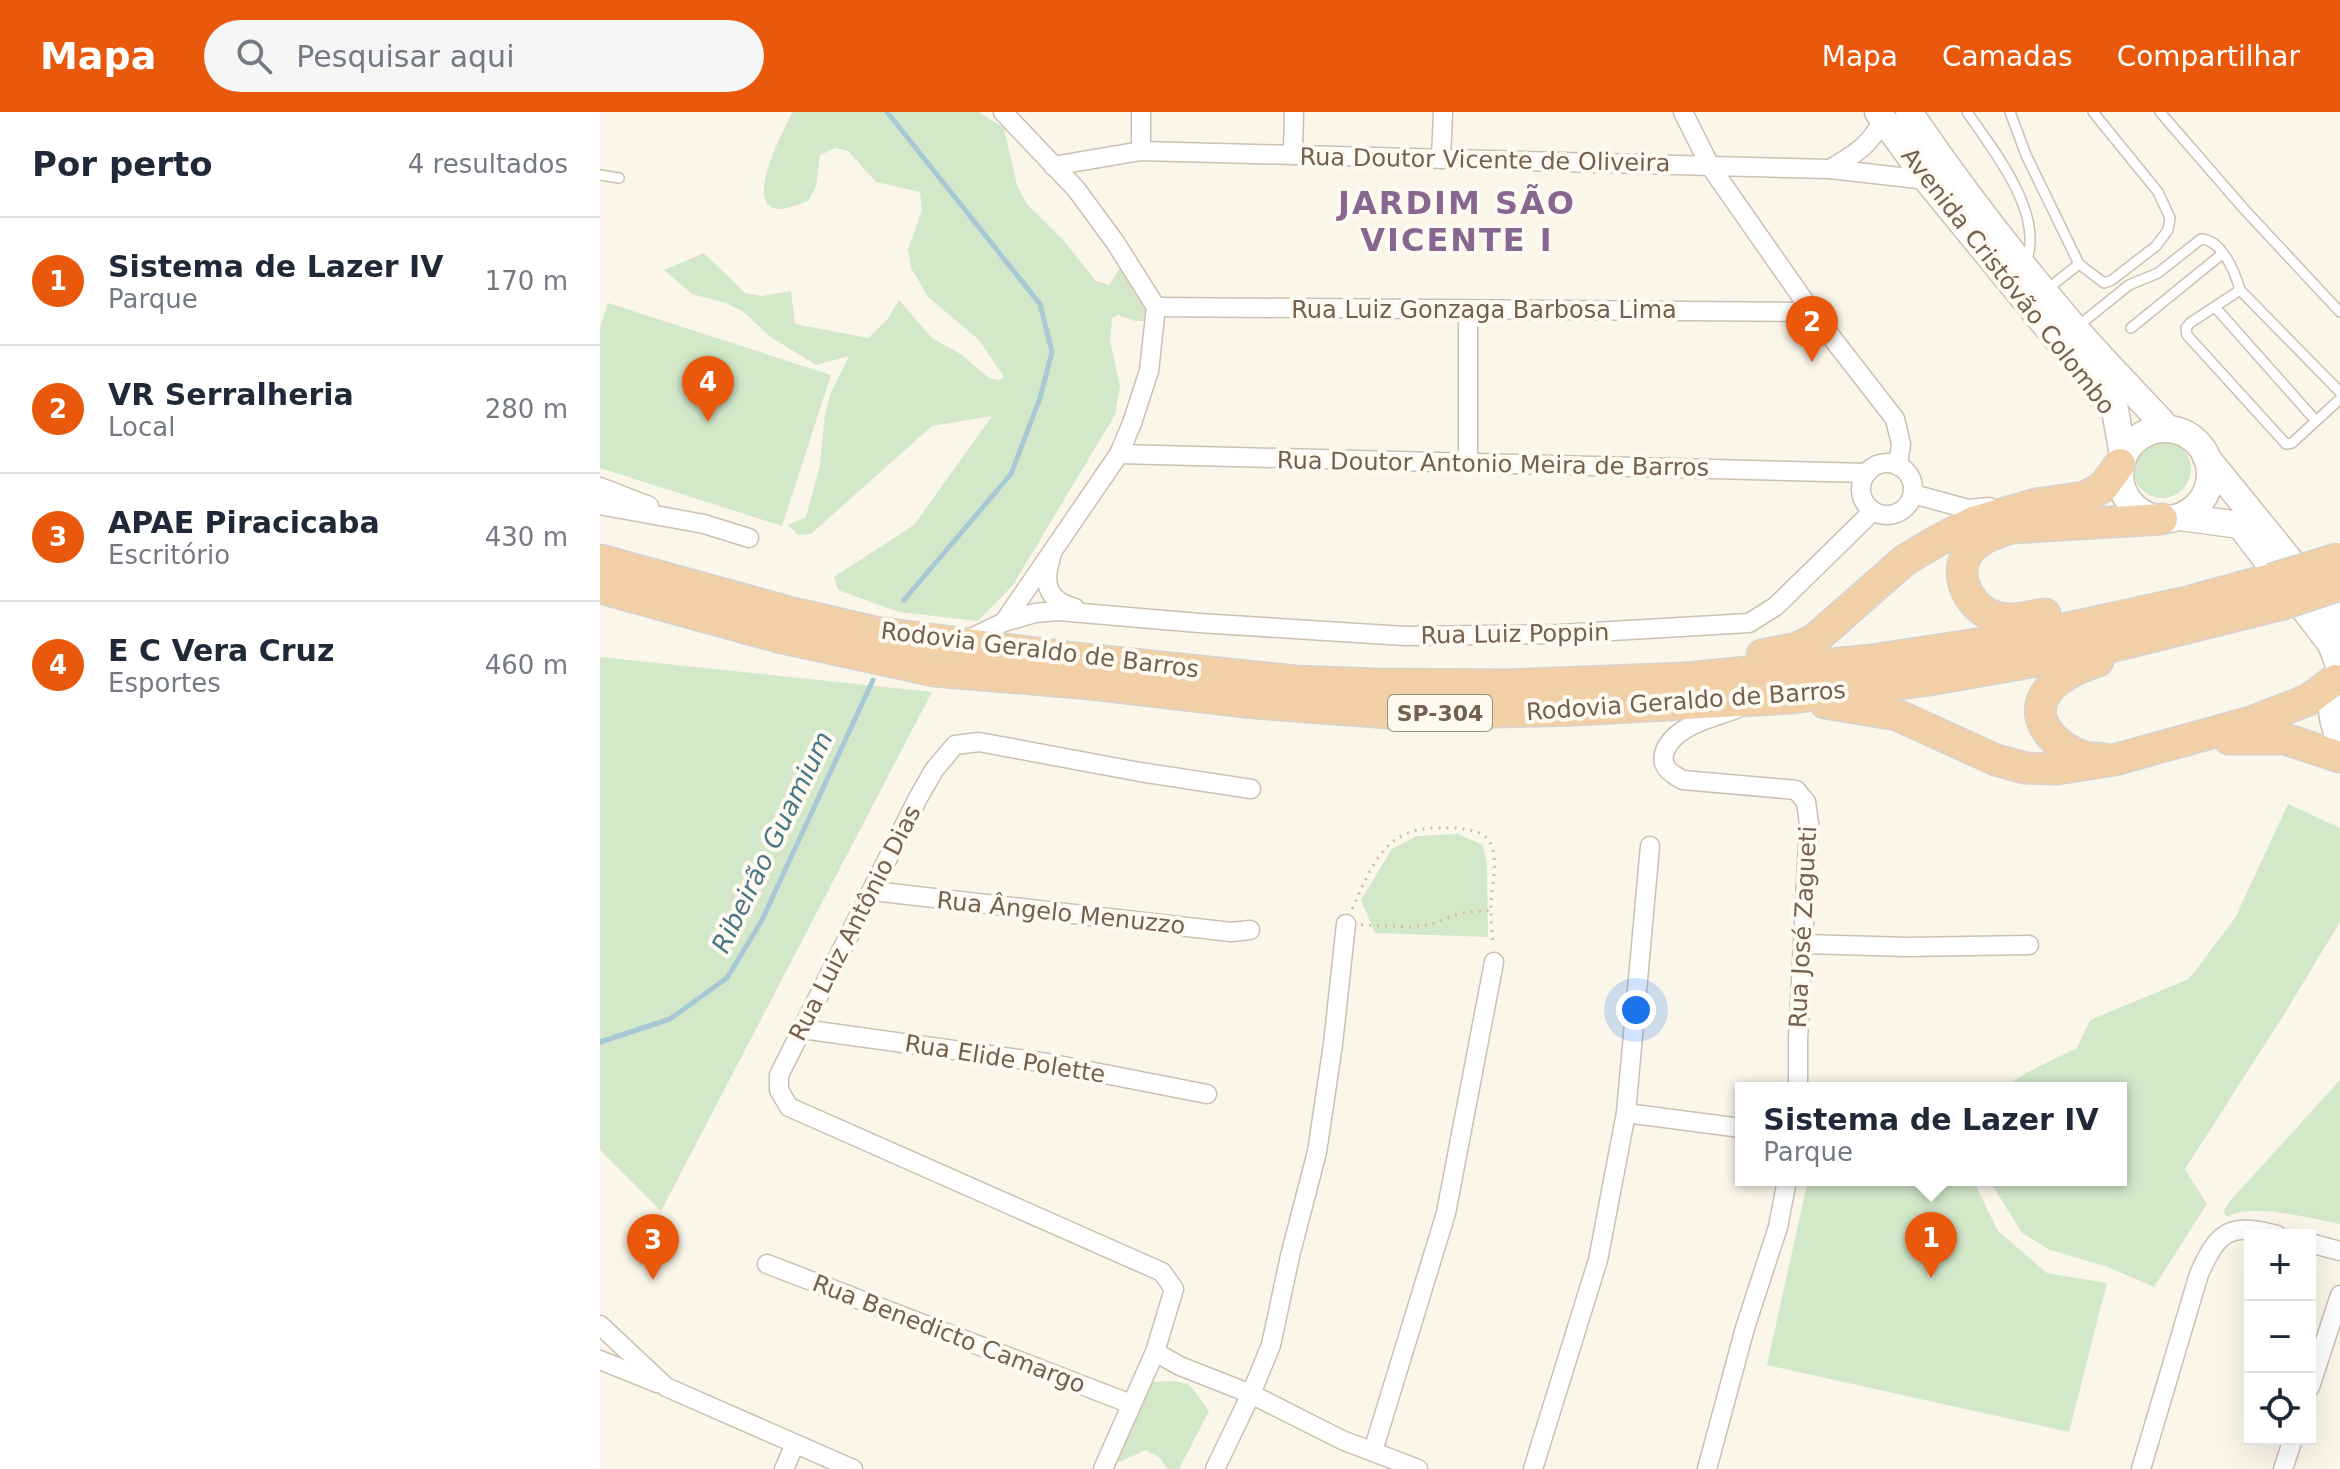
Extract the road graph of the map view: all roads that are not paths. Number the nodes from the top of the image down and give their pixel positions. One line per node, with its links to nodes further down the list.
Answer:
1 (1003, 112): 15 (street)
2 (1141, 112): 12 (street)
3 (1294, 112): 13 (street)
4 (1443, 112): 14 (street)
5 (1683, 112): 16 (street)
6 (1909, 112): 23 (main road, Avenida Cristóvão Colombo)
7 (1967, 112): 23 (lane)
8 (2010, 112): 22 (lane)
9 (2093, 112): 24 (lane)
10 (2160, 112): 32 (lane)
11 (1881, 115): 17 (street); 20 (main road, Avenida Cristóvão Colombo)
12 (1141, 151): 13 (street, Rua Doutor Vicente de Oliveira); 15 (street, Rua Doutor Vicente de Oliveira)
13 (1293, 155): 14 (street, Rua Doutor Vicente de Oliveira)
14 (1441, 159): 16 (street, Rua Doutor Vicente de Oliveira)
15 (1053, 166): 28 (street)
16 (1710, 166): 17 (street, Rua Doutor Vicente de Oliveira); 31 (street)
17 (1830, 169): 20 (street, Rua Doutor Vicente de Oliveira)
18 (600, 175): 19 (lane)
19 (619, 178)
20 (1927, 180): 27 (main road, Avenida Cristóvão Colombo)
21 (2222, 254): 25 (lane); 26 (lane); 33 (lane)
22 (2079, 264): 24 (lane); 27 (lane)
23 (2023, 267): 27 (main road, Avenida Cristóvão Colombo)
24 (2120, 273): 25 (lane)
25 (2129, 285): 34 (lane)
26 (2240, 290): 29 (lane); 35 (lane)
27 (2037, 299): 34 (main road, Avenida Cristóvão Colombo); 41 (main road, Avenida Cristóvão Colombo)
28 (1156, 307): 30 (street, Rua Luiz Gonzaga Barbosa Lima); 39 (street)
29 (2215, 307): 37 (lane); 37 (lane)
30 (1468, 310): 31 (street, Rua Luiz Gonzaga Barbosa Lima); 42 (street)
31 (1812, 312): 43 (street)
32 (2340, 312)
33 (2131, 328)
34 (2075, 329): 38 (main road, Avenida Cristóvão Colombo)
35 (2340, 392)
36 (2340, 399): 37 (lane)
37 (2316, 421)
38 (2168, 429): 40 (main road); 41 (main road)
39 (1119, 454): 42 (street, Rua Doutor Antonio Meira de Barros); 53 (street)
40 (2206, 456): 50 (main road); 62 (main road)
41 (2122, 460): 47 (highway); 50 (main road)
42 (1468, 463): 44 (street, Rua Doutor Antonio Meira de Barros)
43 (1898, 466): 44 (street); 46 (street)
44 (1867, 473): 49 (street)
45 (600, 487): 51 (street)
46 (1913, 494): 47 (street); 49 (street)
47 (2036, 504): 65 (highway)
48 (600, 505): 51 (street)
49 (1873, 511): 59 (street, Rua Luiz Poppin)
50 (2171, 518): 57 (highway); 64 (main road)
51 (681, 520): 52 (street)
52 (749, 538)
53 (1055, 546): 59 (street, Rua Luiz Poppin); 61 (street)
54 (2340, 558): 57 (highway, Rodovia Geraldo de Barros / SP-304, bridge)
55 (600, 560): 63 (highway, Rodovia Geraldo de Barros / SP-304)
56 (2340, 585): 57 (highway, Rodovia Geraldo de Barros / SP-304, bridge)
57 (2274, 587): 60 (highway, Rodovia Geraldo de Barros / SP-304); 65 (highway, Rodovia Geraldo de Barros / SP-304)
58 (600, 588): 67 (highway, Rodovia Geraldo de Barros / SP-304)
59 (1113, 615): 61 (street, Rua Luiz Poppin)
60 (2228, 618): 66 (highway, Rodovia Geraldo de Barros / SP-304); 71 (highway)
61 (1004, 622): 63 (street, Rua Luiz Poppin)
62 (2340, 622)
63 (962, 642): 65 (highway, Rodovia Geraldo de Barros / SP-304)
64 (2338, 673): 68 (highway); 69 (main road)
65 (1549, 683)
66 (1792, 698): 67 (highway, Rodovia Geraldo de Barros / SP-304); 71 (highway)
67 (1757, 701): 77 (street, Rua José Zagueti)
68 (2195, 738): 70 (highway); 71 (highway)
69 (2340, 739)
70 (2340, 757)
71 (2114, 760)
72 (1251, 789): 74 (street, Rua Luiz Antônio Dias)
73 (1650, 846): 83 (street)
74 (873, 891): 76 (street, Rua Ângelo Menuzzo); 80 (street, Rua Luiz Antônio Dias)
75 (1346, 924): 96 (street)
76 (1250, 930)
77 (1804, 944): 78 (street); 81 (street, Rua José Zagueti)
78 (2029, 945)
79 (1494, 962): 100 (street)
80 (802, 1029): 82 (street, Rua Elide Polette); 92 (street, Rua Luiz Antônio Dias)
81 (1798, 1082)
82 (1207, 1094)
83 (1626, 1113): 84 (street); 106 (street)
84 (1735, 1127)
85 (1786, 1186): 107 (street)
86 (2244, 1230): 108 (street)
87 (2316, 1245): 88 (street)
88 (2340, 1251)
89 (767, 1264): 97 (street, Rua Benedicto Camargo)
90 (2340, 1295): 94 (street)
91 (600, 1325): 95 (street)
92 (1155, 1352): 96 (street); 97 (street)
93 (600, 1360): 95 (street)
94 (2315, 1373)
95 (666, 1387): 98 (street)
96 (1251, 1394): 100 (street); 104 (street)
97 (1131, 1404): 103 (street)
98 (795, 1444): 101 (street); 102 (street)
99 (2291, 1445): 109 (street)
100 (1373, 1451): 105 (street)
101 (784, 1469)
102 (853, 1469)
103 (1103, 1469)
104 (1215, 1469)
105 (1418, 1469)
106 (1533, 1469)
107 (1707, 1469)
108 (2141, 1469)
109 (2283, 1469)

